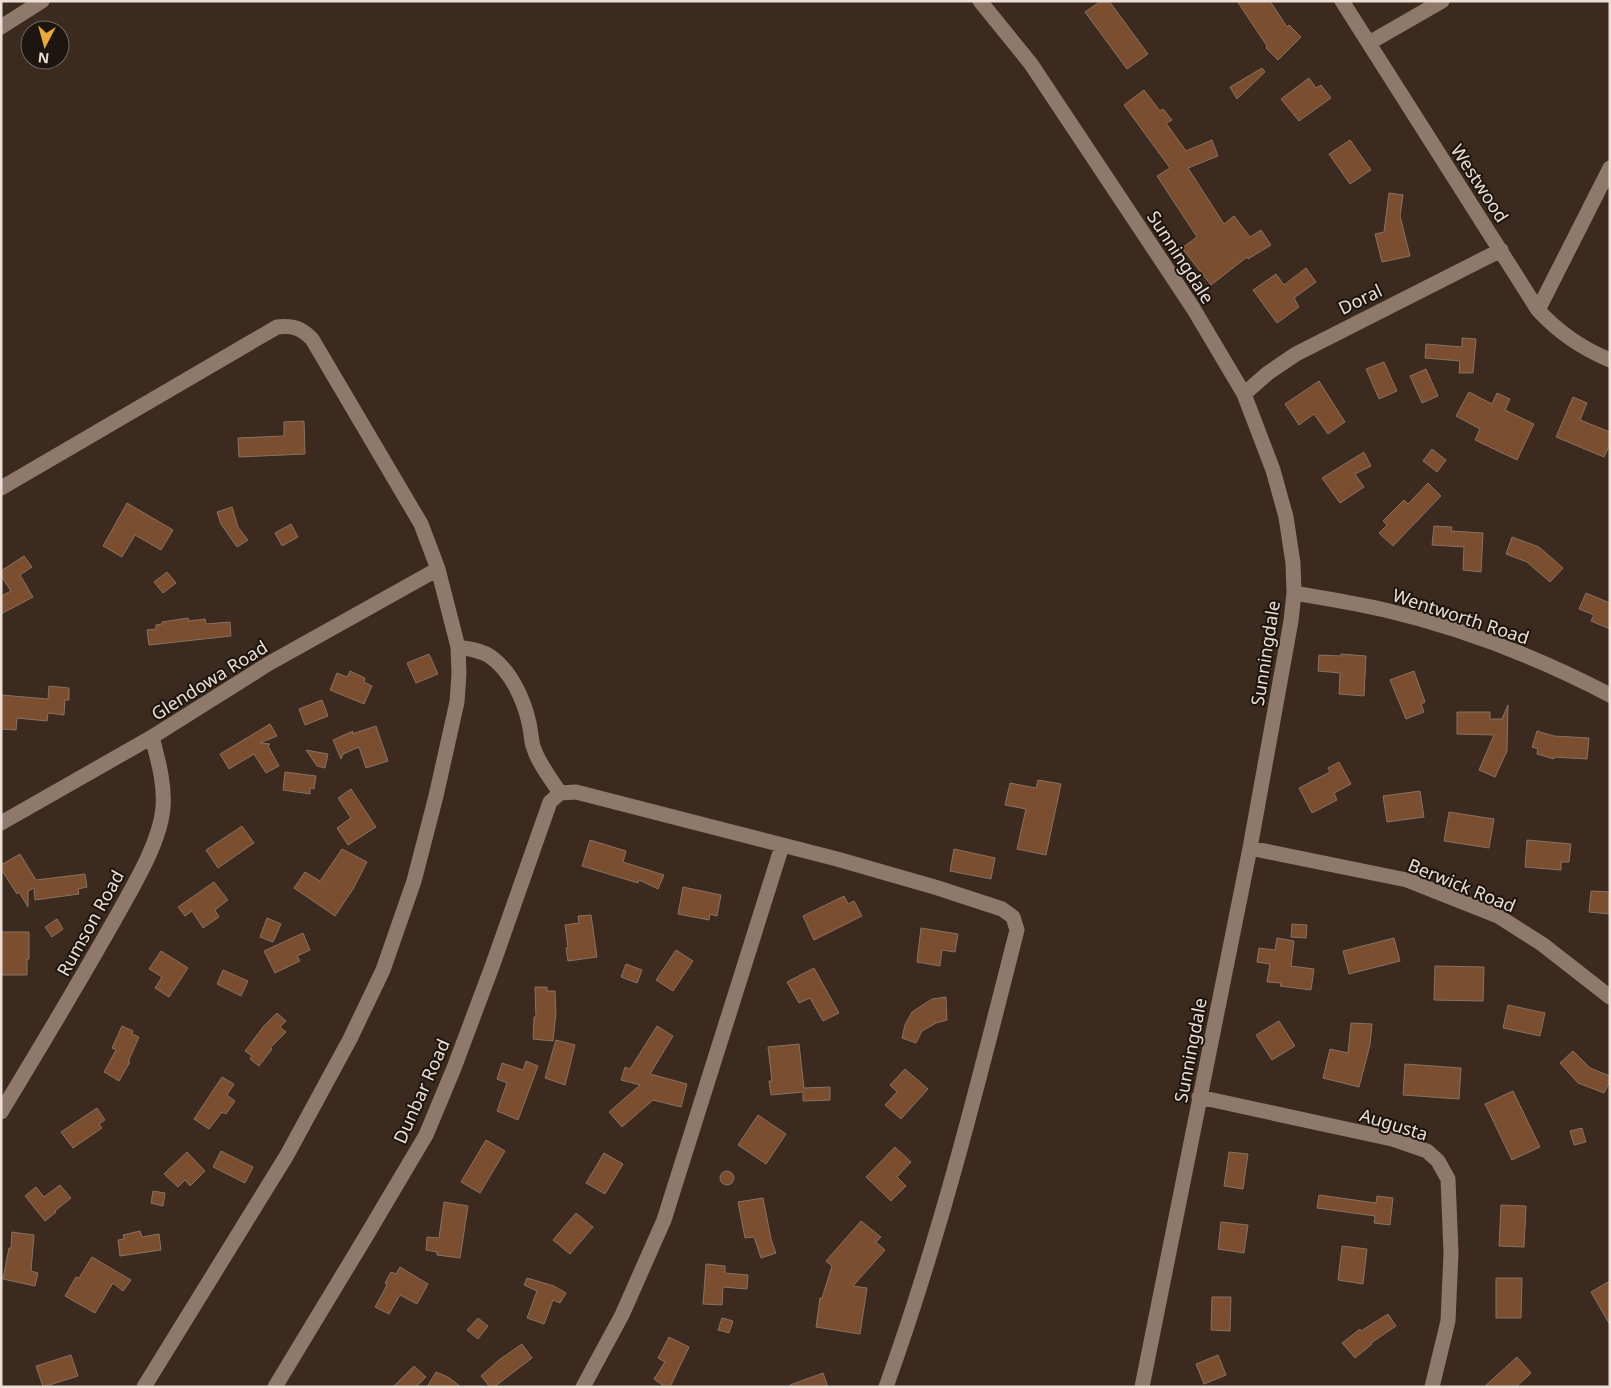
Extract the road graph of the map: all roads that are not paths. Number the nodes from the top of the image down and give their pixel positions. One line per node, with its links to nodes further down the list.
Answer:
1 (42, 1): 5 (street)
2 (980, 1): 11 (street, Sunningdale)
3 (1342, 1): 6 (street, Westwood)
4 (1442, 1): 6 (street)
5 (1, 28)
6 (1369, 43): 8 (street, Westwood)
7 (1610, 168): 9 (street)
8 (1501, 250): 9 (street, Westwood); 11 (street, Doral)
9 (1538, 310): 10 (street, Westwood)
10 (1610, 360)
11 (1244, 394): 14 (street, Sunningdale)
12 (1, 488): 13 (street)
13 (438, 569): 15 (street); 17 (street, Glendowa Road)
14 (1294, 593): 16 (street, Wentworth Road); 21 (street, Sunningdale)
15 (458, 647): 18 (street); 25 (street)
16 (1610, 695)
17 (152, 737): 19 (street, Glendowa Road); 24 (street, Rumson Road)
18 (560, 793): 20 (street); 26 (street, Dunbar Road)
19 (1, 823)
20 (782, 846): 27 (street); 28 (street)
21 (1250, 848): 22 (street, Berwick Road); 23 (street, Sunningdale)
22 (1610, 997)
23 (1199, 1097): 29 (street, Sunningdale); 30 (street, Augusta)
24 (1, 1112)
25 (144, 1387)
26 (275, 1387)
27 (583, 1387)
28 (886, 1387)
29 (1142, 1387)
30 (1432, 1387)

